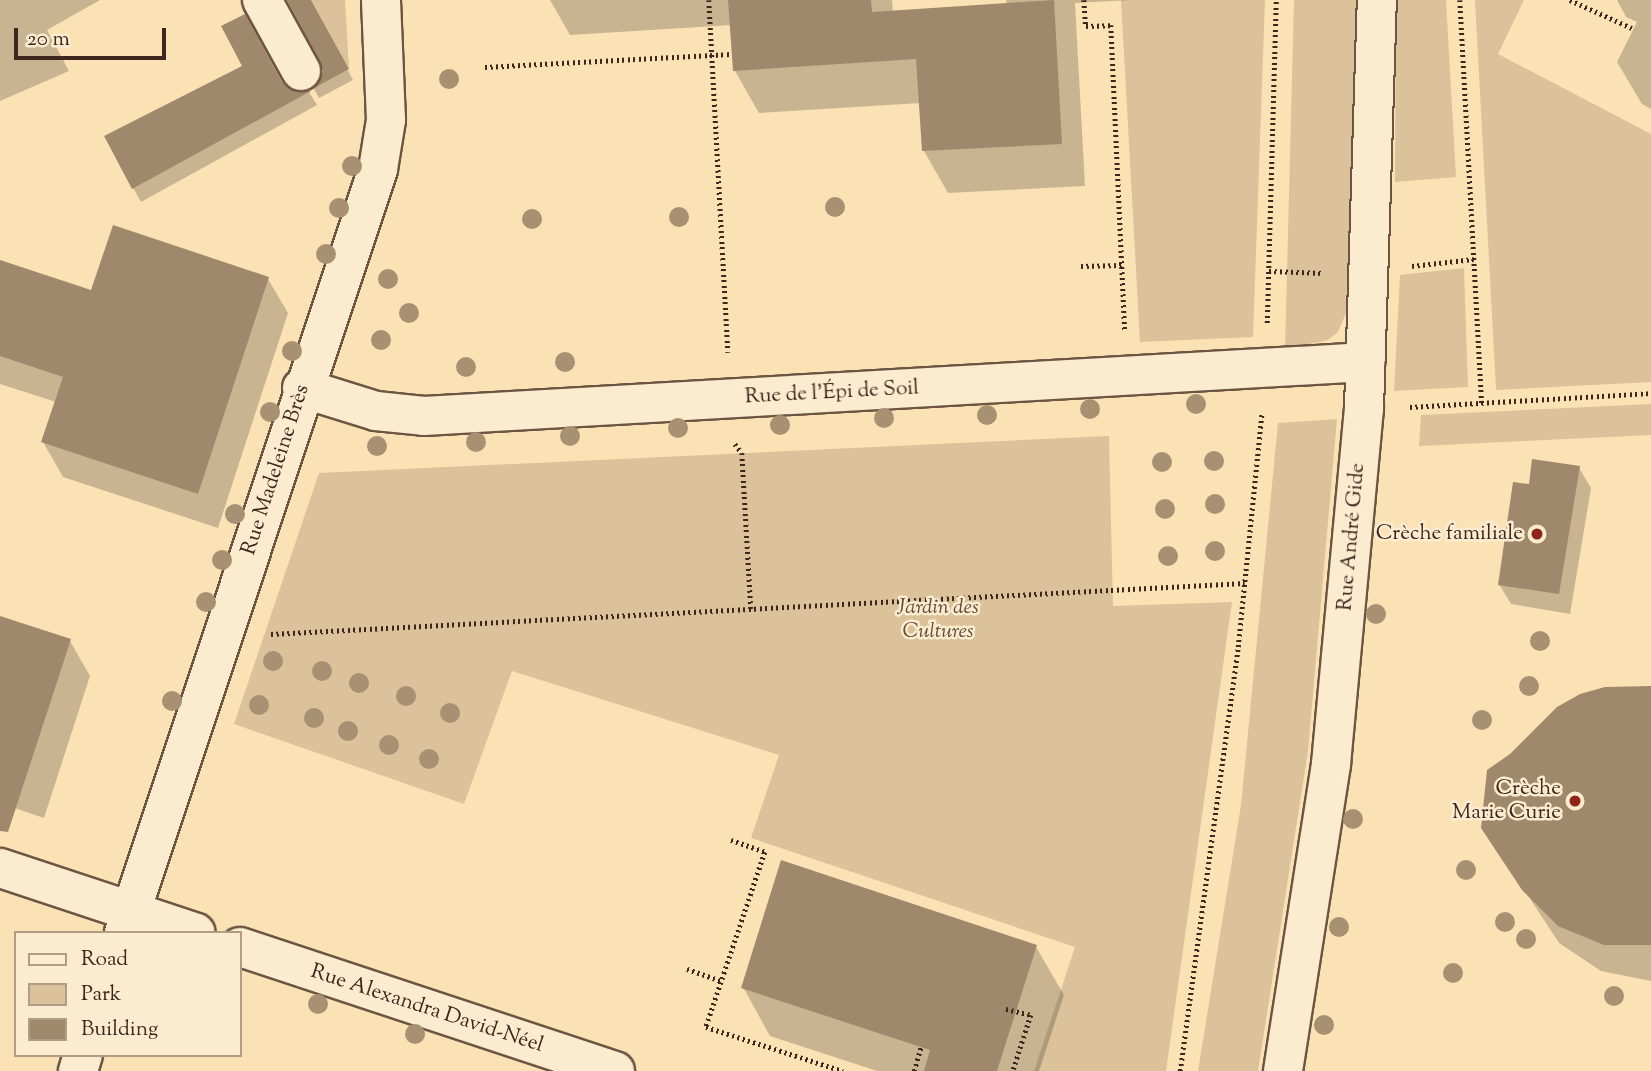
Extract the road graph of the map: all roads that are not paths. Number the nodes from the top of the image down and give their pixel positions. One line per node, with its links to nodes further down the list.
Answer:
1 (262, 0): 4 (street)
2 (381, 0): 6 (street, Rue Madeleine Brès)
3 (1377, 0): 5 (street, Rue André Gide)
4 (301, 71)
5 (1365, 362): 6 (street, Rue de l'Épi de Soil); 12 (street, Rue André Gide)
6 (302, 388): 8 (street, Rue Madeleine Brès)
7 (0, 868): 8 (street)
8 (128, 922): 9 (street)
9 (184, 931)
10 (242, 948): 11 (street, Rue Alexandra David-Néel)
11 (615, 1071)
12 (1283, 1071)

